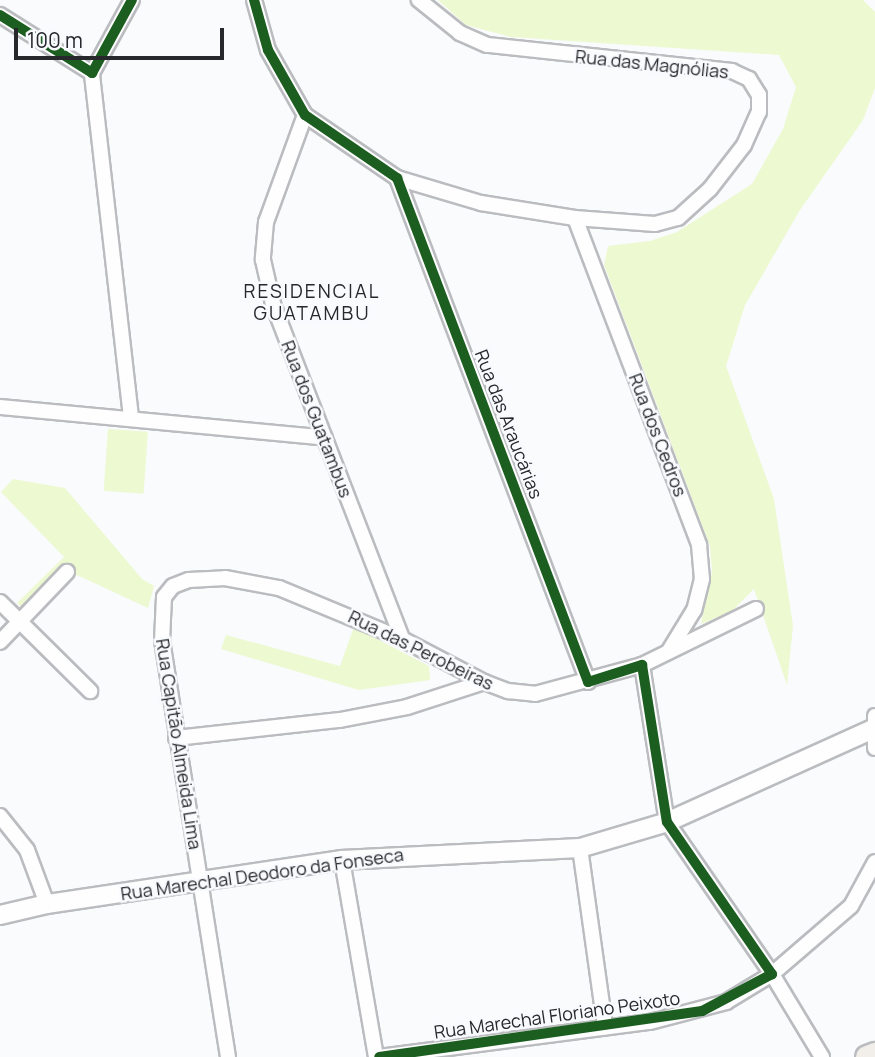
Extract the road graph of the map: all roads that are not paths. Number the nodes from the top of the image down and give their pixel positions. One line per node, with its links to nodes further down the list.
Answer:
1 (132, 0): 5 (street)
2 (254, 0): 6 (street, Rua das Magnólias)
3 (419, 0): 8 (street, Rua das Magnólias)
4 (0, 15): 5 (street)
5 (92, 73): 10 (street)
6 (305, 115): 7 (street, Rua das Magnólias); 11 (street, Rua dos Guatambus)
7 (397, 178): 8 (street, Rua das Magnólias); 22 (street, Rua das Araucárias)
8 (575, 218): 19 (street, Rua dos Cedros)
9 (0, 407): 10 (street)
10 (131, 417): 11 (street)
11 (325, 438): 17 (street, Rua dos Guatambus)
12 (67, 572): 16 (street)
13 (164, 597): 17 (street, Rua das Perobeiras); 25 (street, Rua Capitão Almeida Lima)
14 (0, 602): 16 (street)
15 (755, 609): 19 (street, Rua das Perobeiras)
16 (20, 622): 18 (street); 23 (street)
17 (402, 639): 21 (street, Rua das Perobeiras)
18 (0, 642)
19 (668, 652): 20 (street, Rua das Perobeiras)
20 (642, 664): 22 (street, Rua das Perobeiras); 28 (street)
21 (484, 682): 22 (street, Rua das Perobeiras); 25 (street)
22 (588, 682)
23 (90, 691)
24 (875, 724): 26 (street); 28 (street, Rua Marechal Deodoro da Fonseca)
25 (176, 738): 32 (street, Rua Capitão Almeida Lima)
26 (875, 748)
27 (0, 816): 33 (street)
28 (667, 822): 29 (street, Rua Marechal Deodoro da Fonseca); 35 (street)
29 (580, 848): 30 (street, Rua Marechal Deodoro da Fonseca); 36 (street)
30 (342, 860): 32 (street, Rua Marechal Deodoro da Fonseca); 39 (street)
31 (875, 862): 35 (street, Rua Marechal Floriano Peixoto)
32 (200, 881): 33 (street, Rua Marechal Deodoro da Fonseca); 38 (street, Rua Capitão Almeida Lima)
33 (47, 904): 34 (street, Rua Marechal Deodoro da Fonseca)
34 (0, 915)
35 (772, 974): 36 (street, Rua Marechal Floriano Peixoto); 40 (street)
36 (605, 1027): 39 (street, Rua Marechal Floriano Peixoto)
37 (875, 1054): 41 (main road)
38 (228, 1057)
39 (377, 1057)
40 (822, 1057)
41 (867, 1057)

